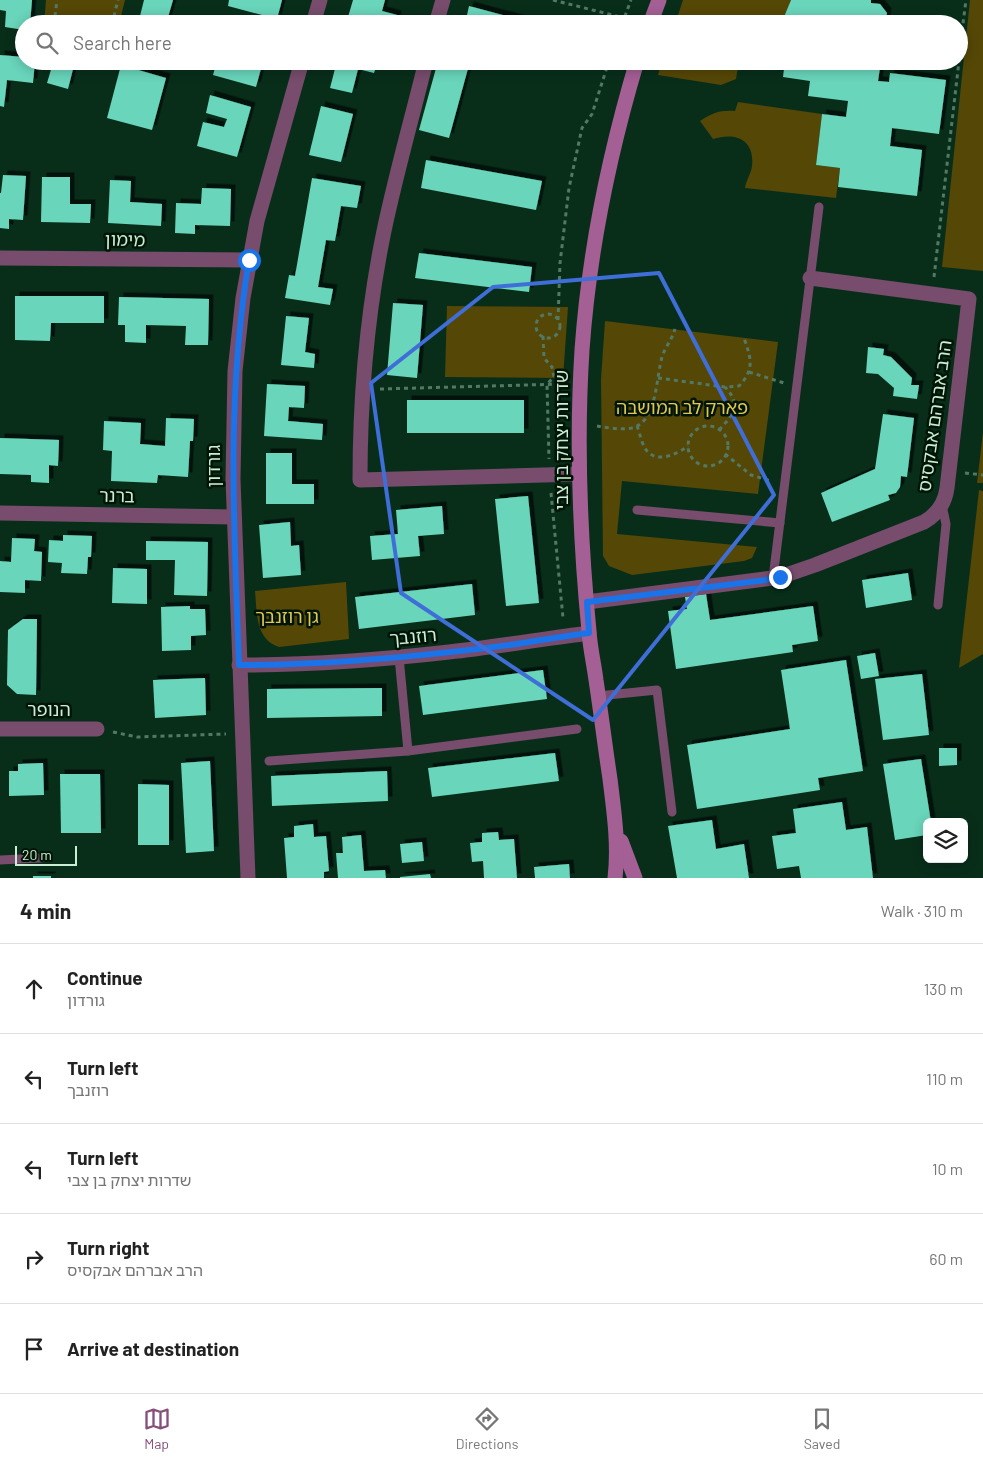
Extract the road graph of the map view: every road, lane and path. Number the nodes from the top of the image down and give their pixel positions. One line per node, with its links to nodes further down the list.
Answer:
1 (57, 0): 9 (path)
2 (118, 0): 10 (path)
3 (320, 0): 11 (street)
4 (443, 0): 12 (street)
5 (553, 0): 13 (path)
6 (631, 0): 14 (path)
7 (658, 0): 15 (street)
8 (966, 0): 16 (path)
9 (55, 15)
10 (114, 15)
11 (316, 15)
12 (439, 15)
13 (612, 15)
14 (625, 15)
15 (653, 15)
16 (964, 15)
17 (299, 70): 24 (street, גורדון)
18 (424, 70): 35 (street)
19 (606, 70): 27 (path)
20 (634, 70): 32 (street, שדרות יצחק בן צבי)
21 (958, 70): 26 (path)
22 (819, 206): 25 (lane)
23 (0, 258): 24 (street, מימון)
24 (249, 260): 46 (street, גורדון)
25 (810, 278): 26 (street, הרב אברהם אבקסיס); 34 (lane)
26 (932, 294): 43 (street, הרב אברהם אבקסיס)
27 (558, 320): 27 (path)
28 (675, 330): 31 (path)
29 (744, 338): 30 (path)
30 (749, 372): 33 (path); 34 (path)
31 (658, 378): 33 (path); 37 (path)
32 (580, 384): 35 (path); 36 (street, שדרות יצחק בן צבי)
33 (725, 387): 38 (path)
34 (797, 387): 42 (lane)
35 (362, 390): 41 (street)
36 (579, 424): 37 (path); 41 (street, שדרות יצחק בן צבי)
37 (637, 426): 39 (path)
38 (719, 430): 39 (path); 40 (path)
39 (688, 446): 40 (path)
40 (726, 454): 42 (path)
41 (579, 474): 49 (street, שדרות יצחק בן צבי)
42 (784, 485): 47 (lane)
43 (942, 504): 48 (street, הרב אברהם אבקסיס); 50 (lane)
44 (637, 510): 47 (lane)
45 (0, 513): 46 (street, ברנר)
46 (234, 517): 53 (street, גורדון)
47 (780, 523): 48 (lane)
48 (773, 578): 49 (street, הרב אברהם אבקסיס)
49 (587, 602): 51 (street, שדרות יצחק בן צבי)
50 (938, 605)
51 (589, 633): 52 (street, רוזנבך); 54 (street, שדרות יצחק בן צבי)
52 (399, 657): 53 (street, רוזנבך); 59 (lane)
53 (239, 665): 58 (street, גורדון)
54 (598, 696): 61 (lane); 62 (street, שדרות יצחק בן צבי)
55 (0, 729): 56 (street, הנופר)
56 (97, 729): 58 (path)
57 (578, 729): 59 (lane)
58 (242, 734): 65 (street, גורדון)
59 (408, 751): 60 (lane)
60 (269, 761)
61 (672, 812)
62 (616, 823): 66 (street, שדרות יצחק בן צבי); 67 (street, שדרות יצחק בן צבי)
63 (41, 858): 64 (lane)
64 (0, 860)
65 (248, 878)
66 (615, 878)
67 (635, 878)

